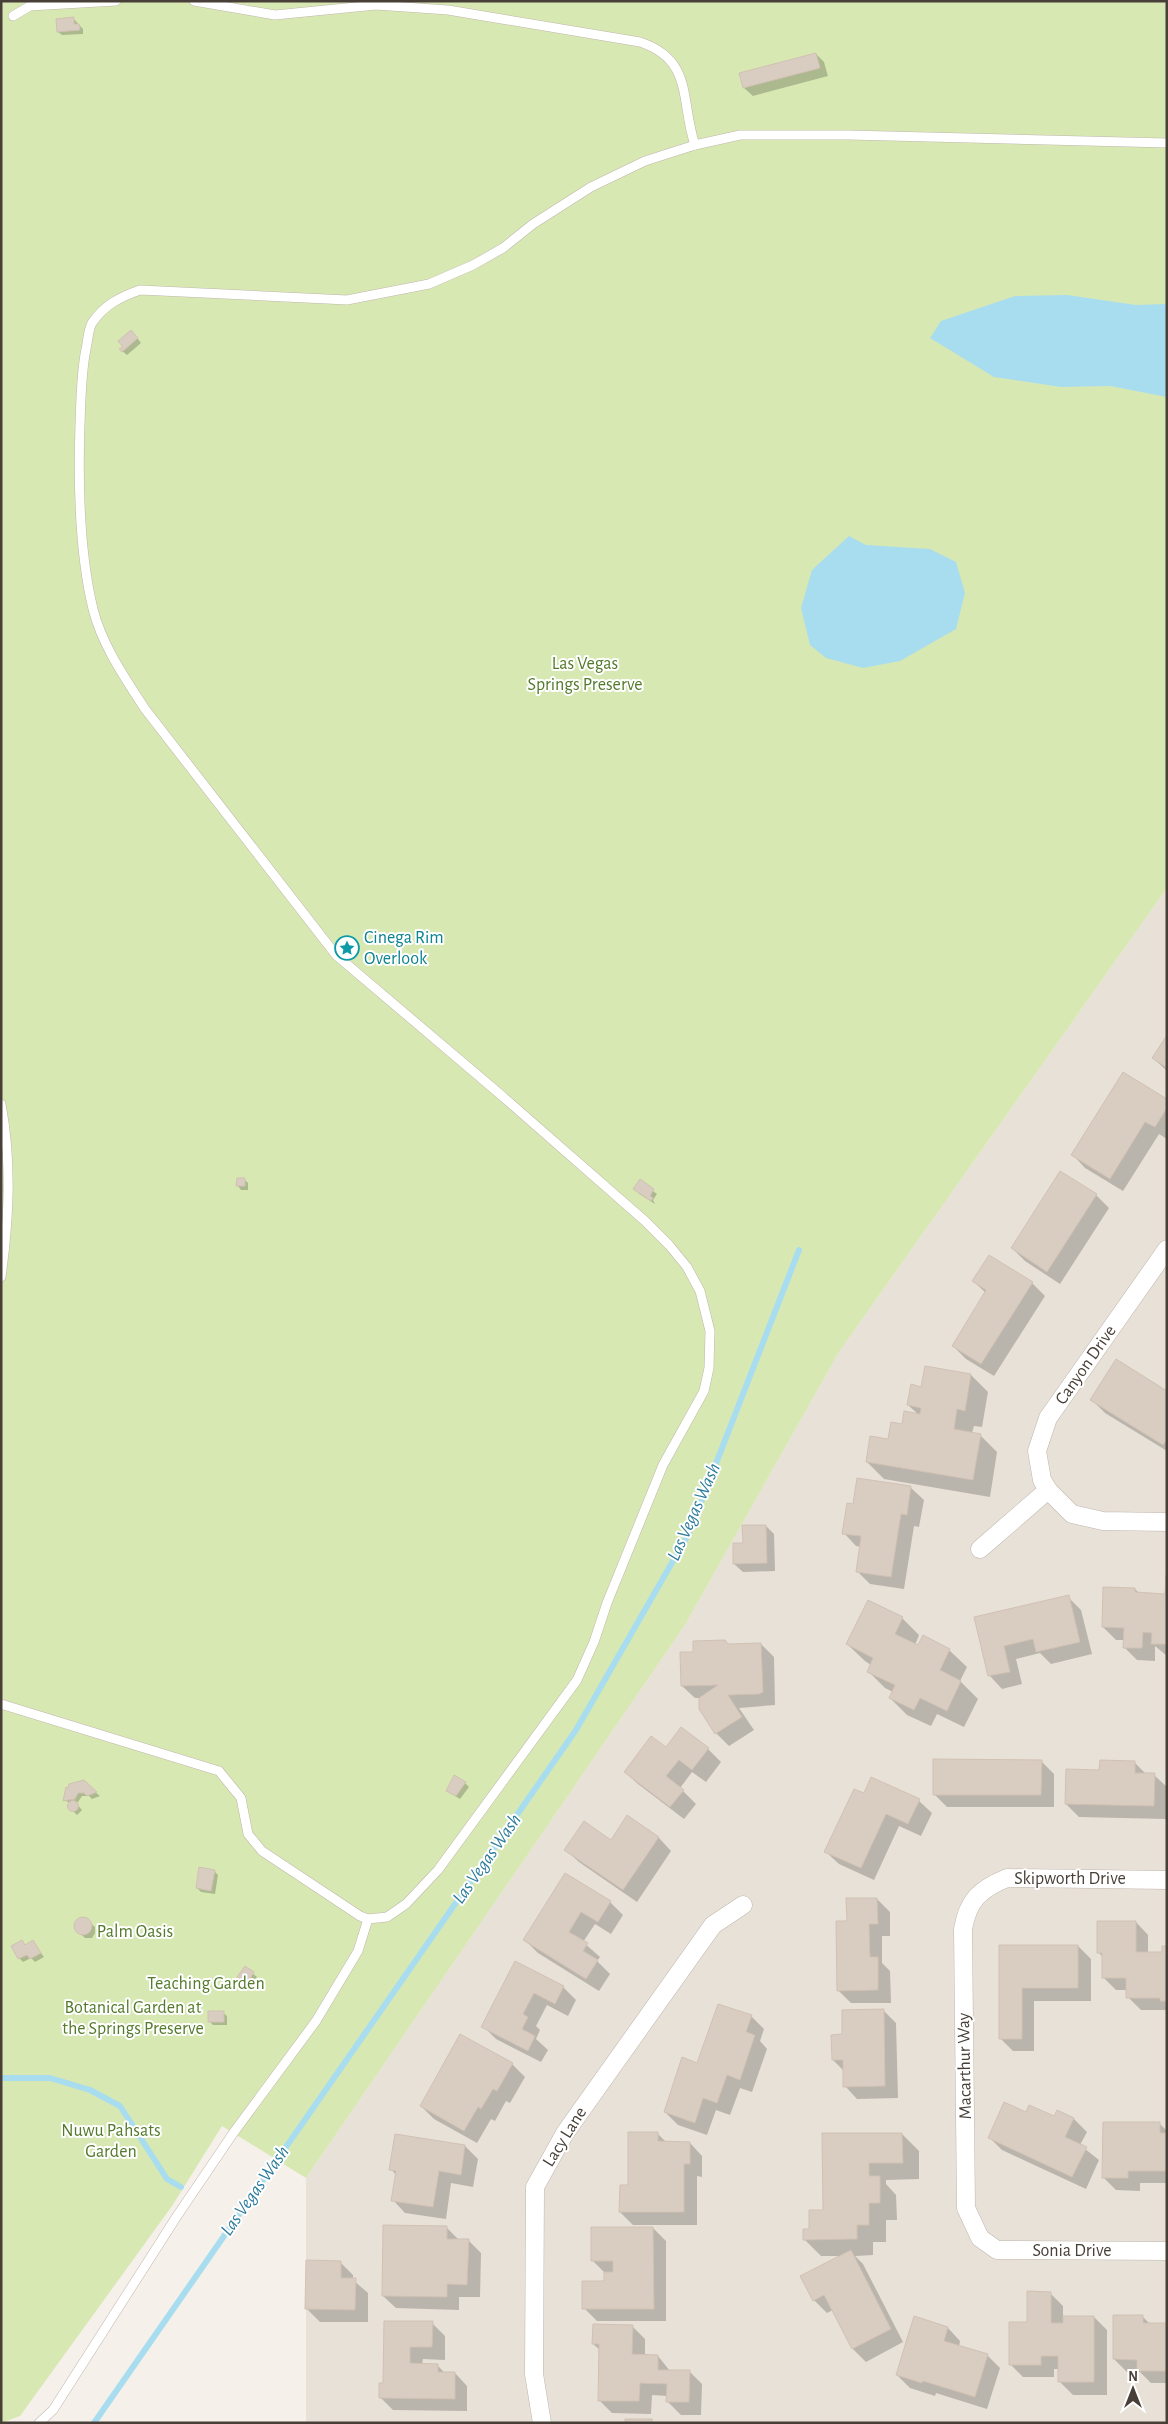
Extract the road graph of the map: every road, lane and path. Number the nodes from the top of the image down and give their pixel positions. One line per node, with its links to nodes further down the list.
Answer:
1 (116, 1): 3 (lane)
2 (194, 1): 5 (lane)
3 (13, 16)
4 (1167, 143): 5 (lane)
5 (695, 145): 16 (lane)
6 (1, 1104): 8 (lane)
7 (1167, 1249): 9 (street, Canyon Drive)
8 (1, 1277)
9 (1048, 1490): 10 (street); 11 (street)
10 (1167, 1522)
11 (980, 1550)
12 (1, 1704): 16 (lane)
13 (1167, 1880): 14 (street, Skipworth Drive)
14 (977, 1895): 17 (street, Macarthur Way)
15 (743, 1905): 20 (street, Lacy Lane)
16 (368, 1919): 19 (lane)
17 (980, 2238): 18 (street, Sonia Drive)
18 (1167, 2251)
19 (39, 2423)
20 (542, 2423)

